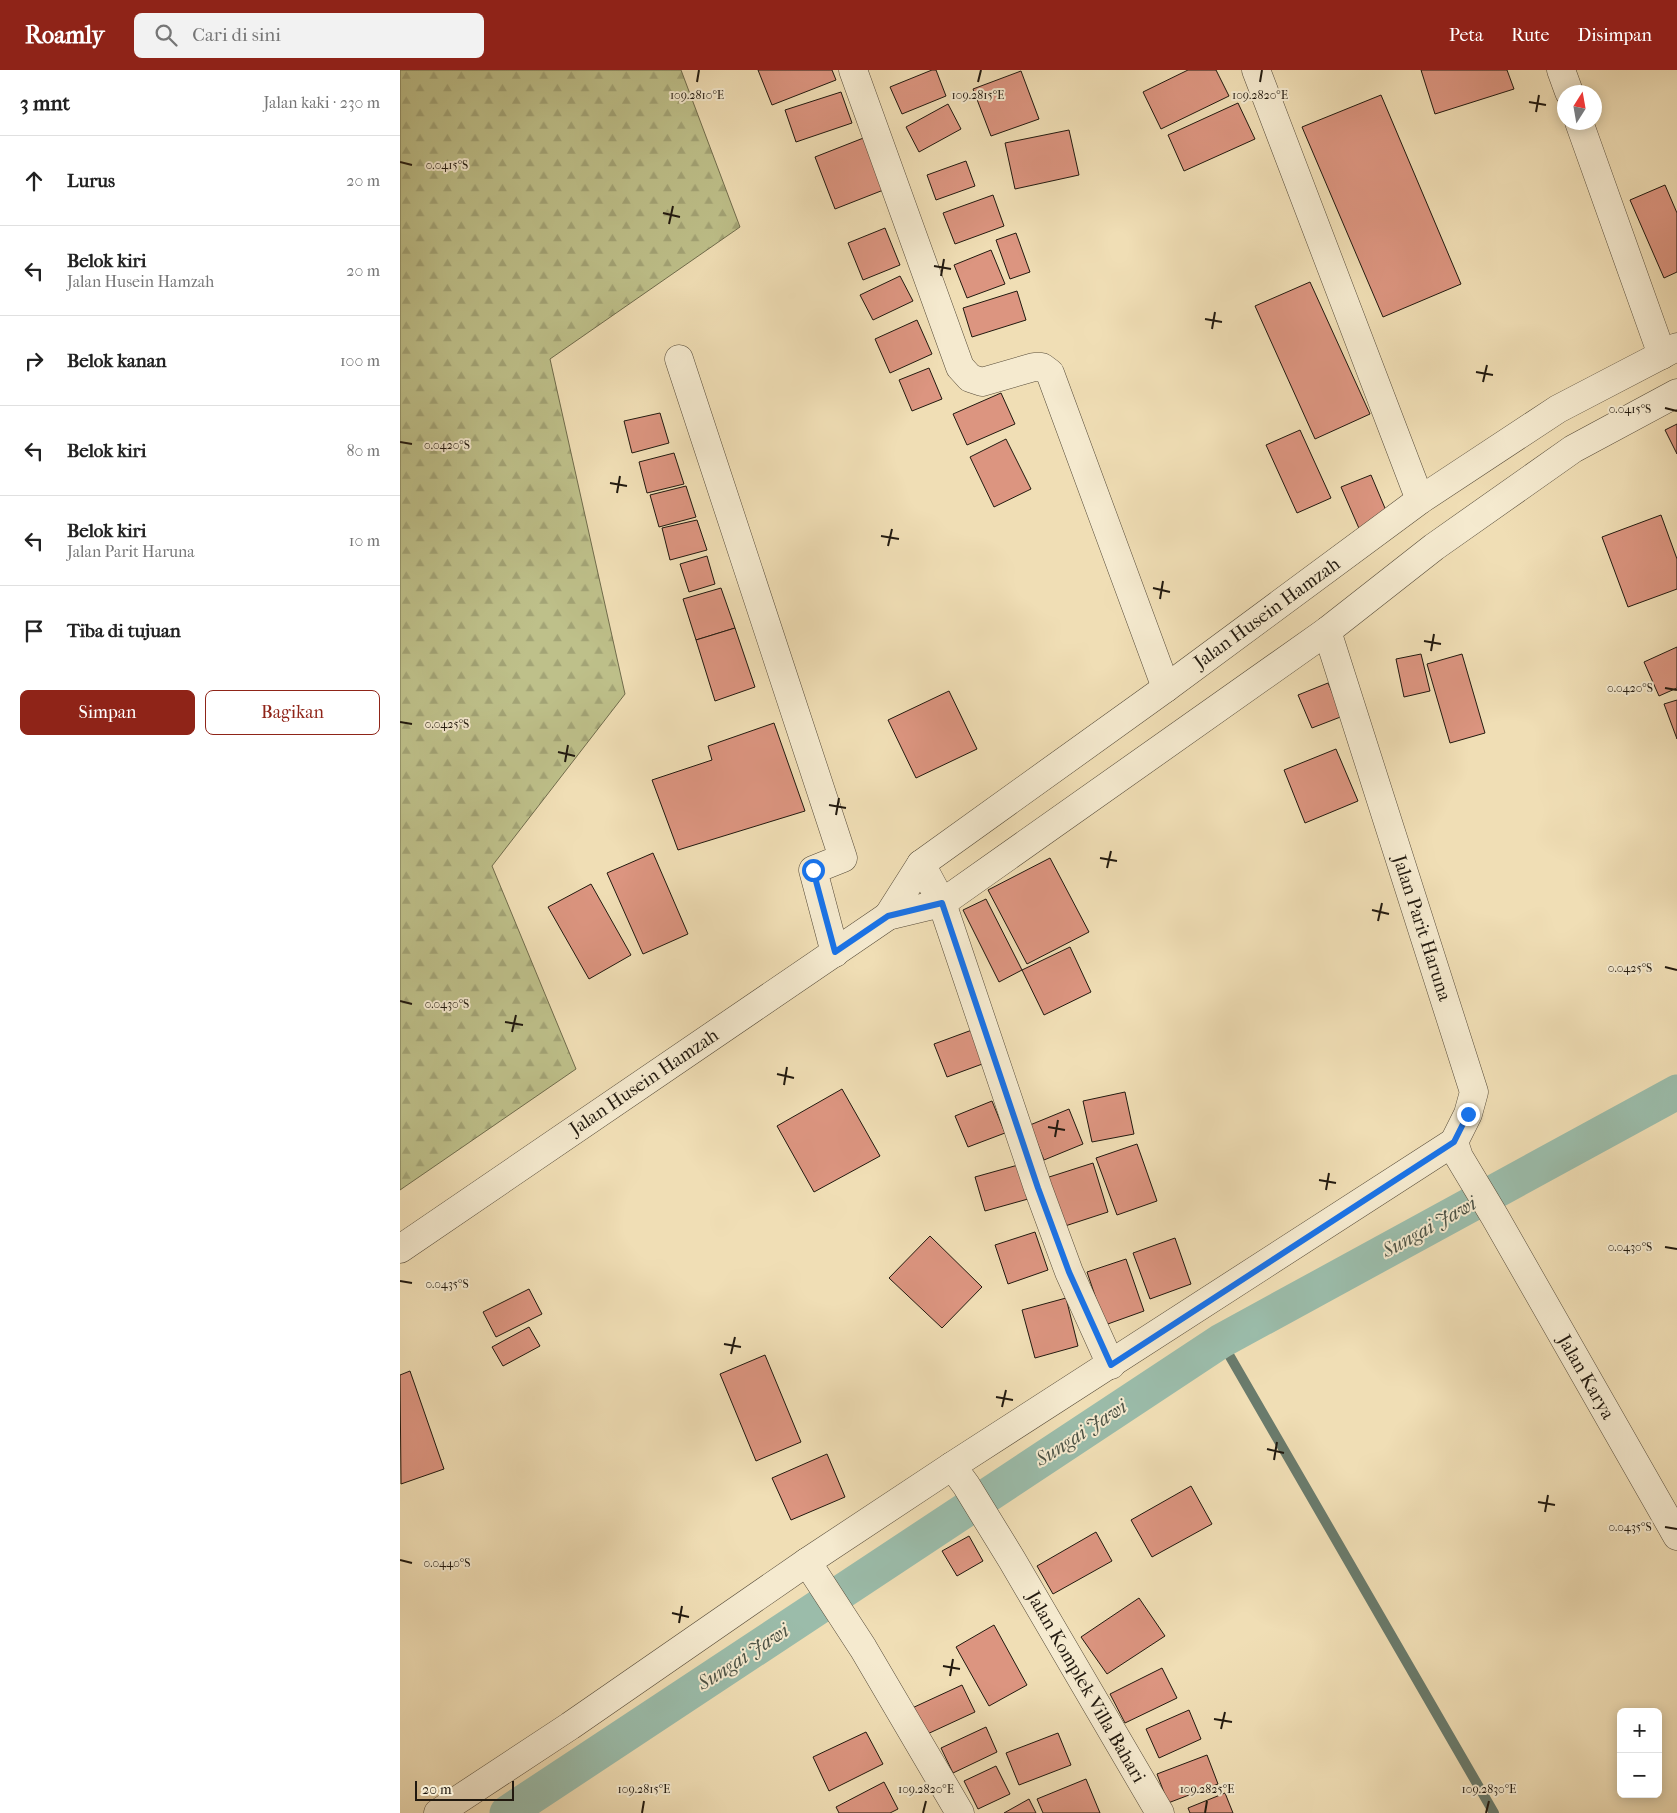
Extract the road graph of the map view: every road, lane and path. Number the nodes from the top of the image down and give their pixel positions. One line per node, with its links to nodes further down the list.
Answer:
1 (853, 70): 11 (street)
2 (1256, 70): 9 (street)
3 (1561, 70): 4 (street)
4 (1566, 85)
5 (1582, 130): 6 (street)
6 (1669, 351): 9 (street, Jalan Husein Hamzah)
7 (679, 359): 15 (street)
8 (1677, 393): 10 (street, Jalan Husein Hamzah)
9 (1420, 500): 11 (street, Jalan Husein Hamzah)
10 (1327, 631): 13 (street, Jalan Husein Hamzah); 16 (street, Jalan Parit Haruna)
11 (1166, 688): 12 (street, Jalan Husein Hamzah)
12 (921, 864): 13 (street); 14 (street, Jalan Husein Hamzah)
13 (942, 903): 14 (street, Jalan Husein Hamzah); 18 (street)
14 (888, 916): 15 (street, Jalan Husein Hamzah)
15 (835, 952): 17 (street, Jalan Husein Hamzah)
16 (1456, 1150): 18 (street); 20 (street, Jalan Karya)
17 (400, 1249)
18 (1111, 1365): 19 (street)
19 (959, 1475): 21 (street); 24 (street, Jalan Komplek Villa Bahari)
20 (1677, 1536)
21 (813, 1574): 22 (street); 23 (street)
22 (438, 1813)
23 (960, 1813)
24 (1160, 1813)

